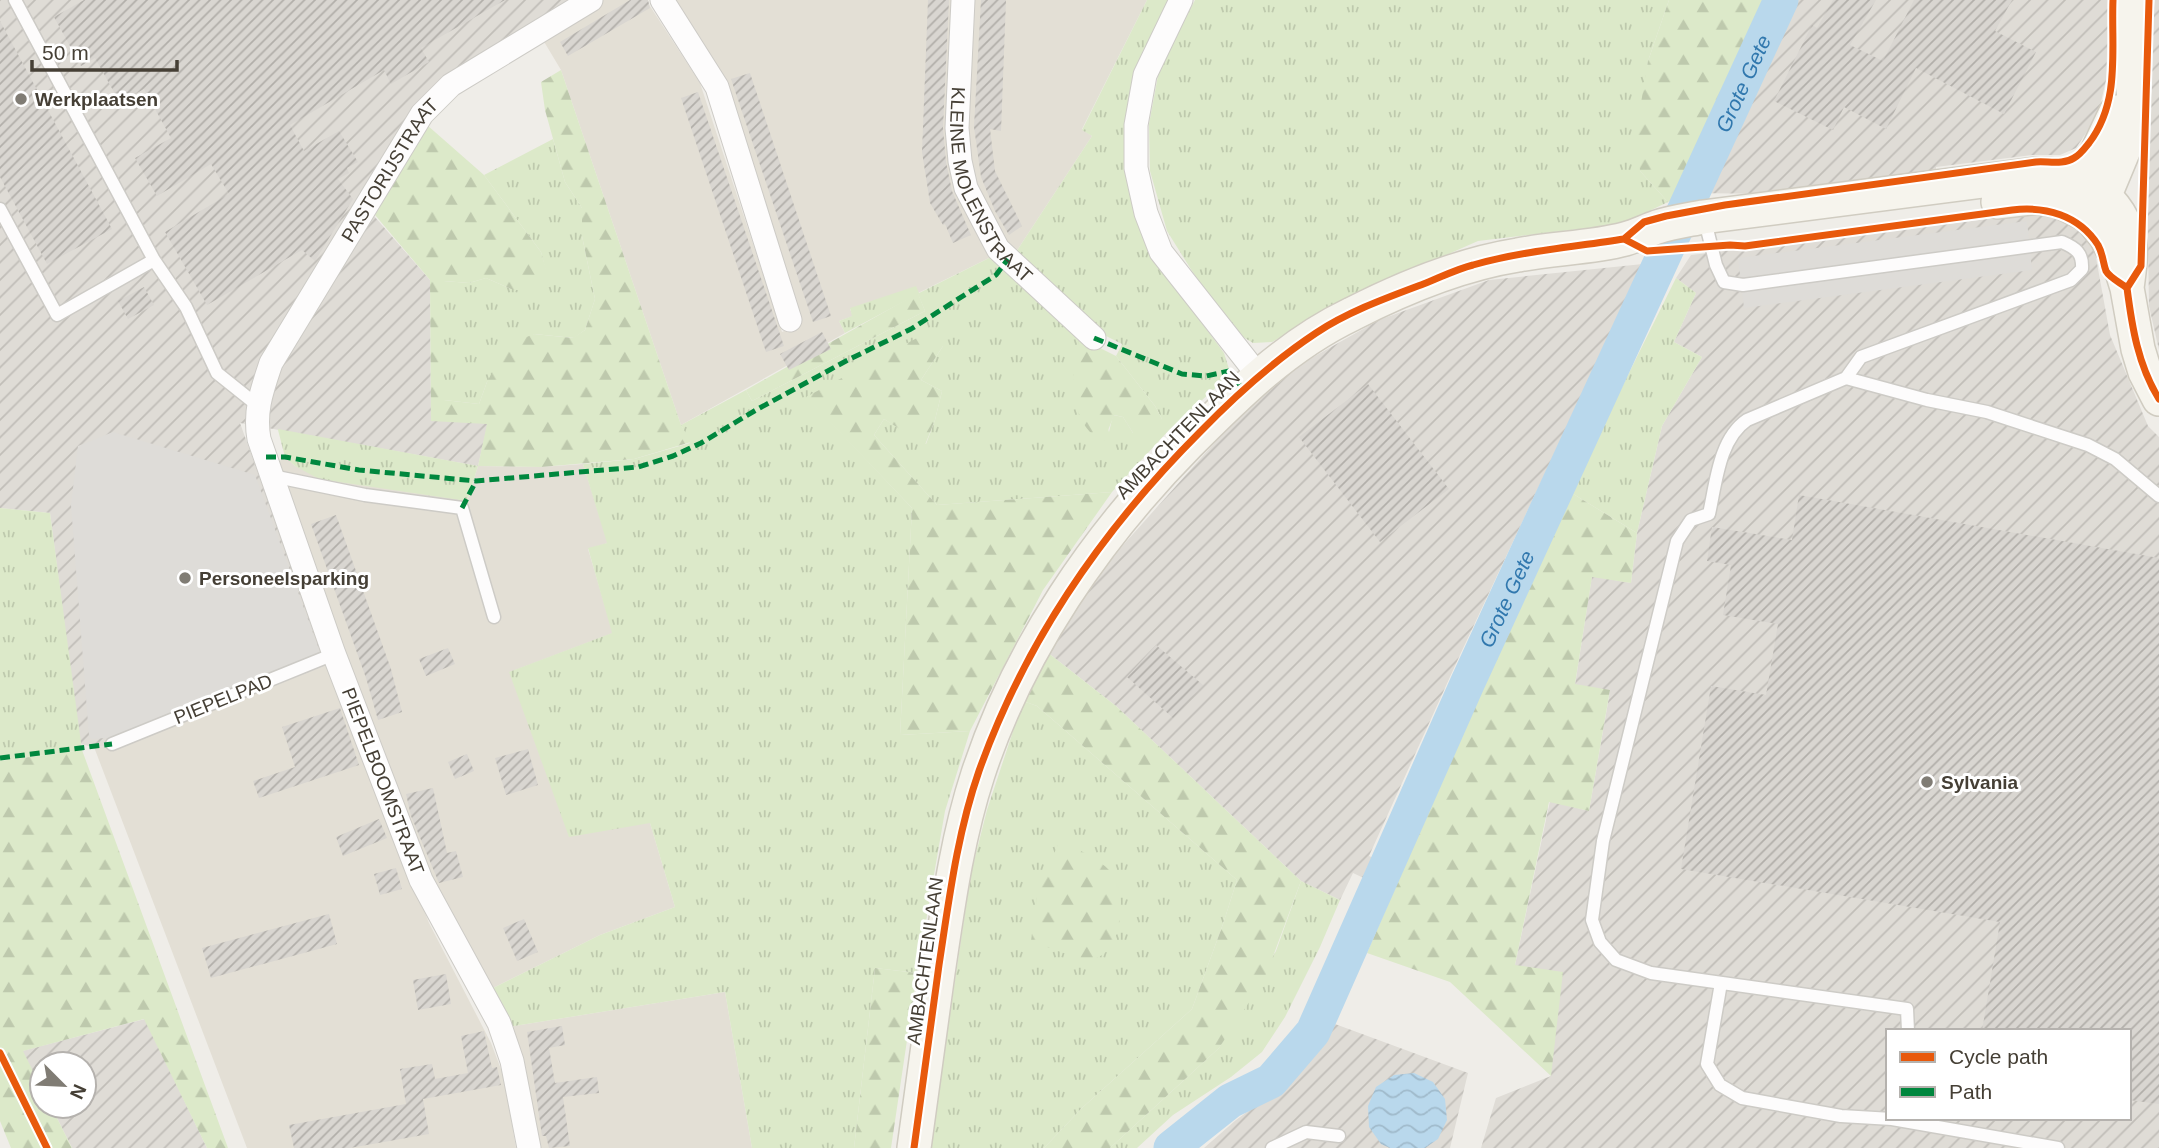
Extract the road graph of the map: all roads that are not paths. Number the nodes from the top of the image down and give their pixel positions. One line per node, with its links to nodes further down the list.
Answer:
1 (15, 0): 10 (lane)
2 (591, 0): 16 (street, PASTORIJSTRAAT)
3 (662, 0): 11 (street)
4 (963, 0): 12 (street, KLEINE MOLENSTRAAT)
5 (1181, 0): 13 (street)
6 (2132, 0): 7 (street)
7 (2088, 195): 9 (street, AMBACHTENLAAN); 15 (street)
8 (0, 209): 10 (lane)
9 (1702, 232): 13 (street, AMBACHTENLAAN); 14 (lane)
10 (154, 260): 16 (lane)
11 (790, 320)
12 (1094, 338)
13 (1258, 375): 28 (street, AMBACHTENLAAN)
14 (1846, 378): 18 (lane); 22 (lane)
15 (2159, 399)
16 (257, 405): 17 (street, PIEPELBOOMSTRAAT)
17 (272, 476): 19 (lane); 20 (street, PIEPELBOOMSTRAAT)
18 (2159, 496)
19 (494, 617)
20 (334, 654): 21 (lane, PIEPELPAD); 27 (street, PIEPELBOOMSTRAAT)
21 (112, 744)
22 (1721, 983): 23 (lane); 24 (lane)
23 (1908, 1029)
24 (1886, 1119)
25 (1898, 1120): 30 (lane)
26 (1339, 1136): 29 (lane)
27 (529, 1148)
28 (914, 1148)
29 (1272, 1148)
30 (2058, 1148)

